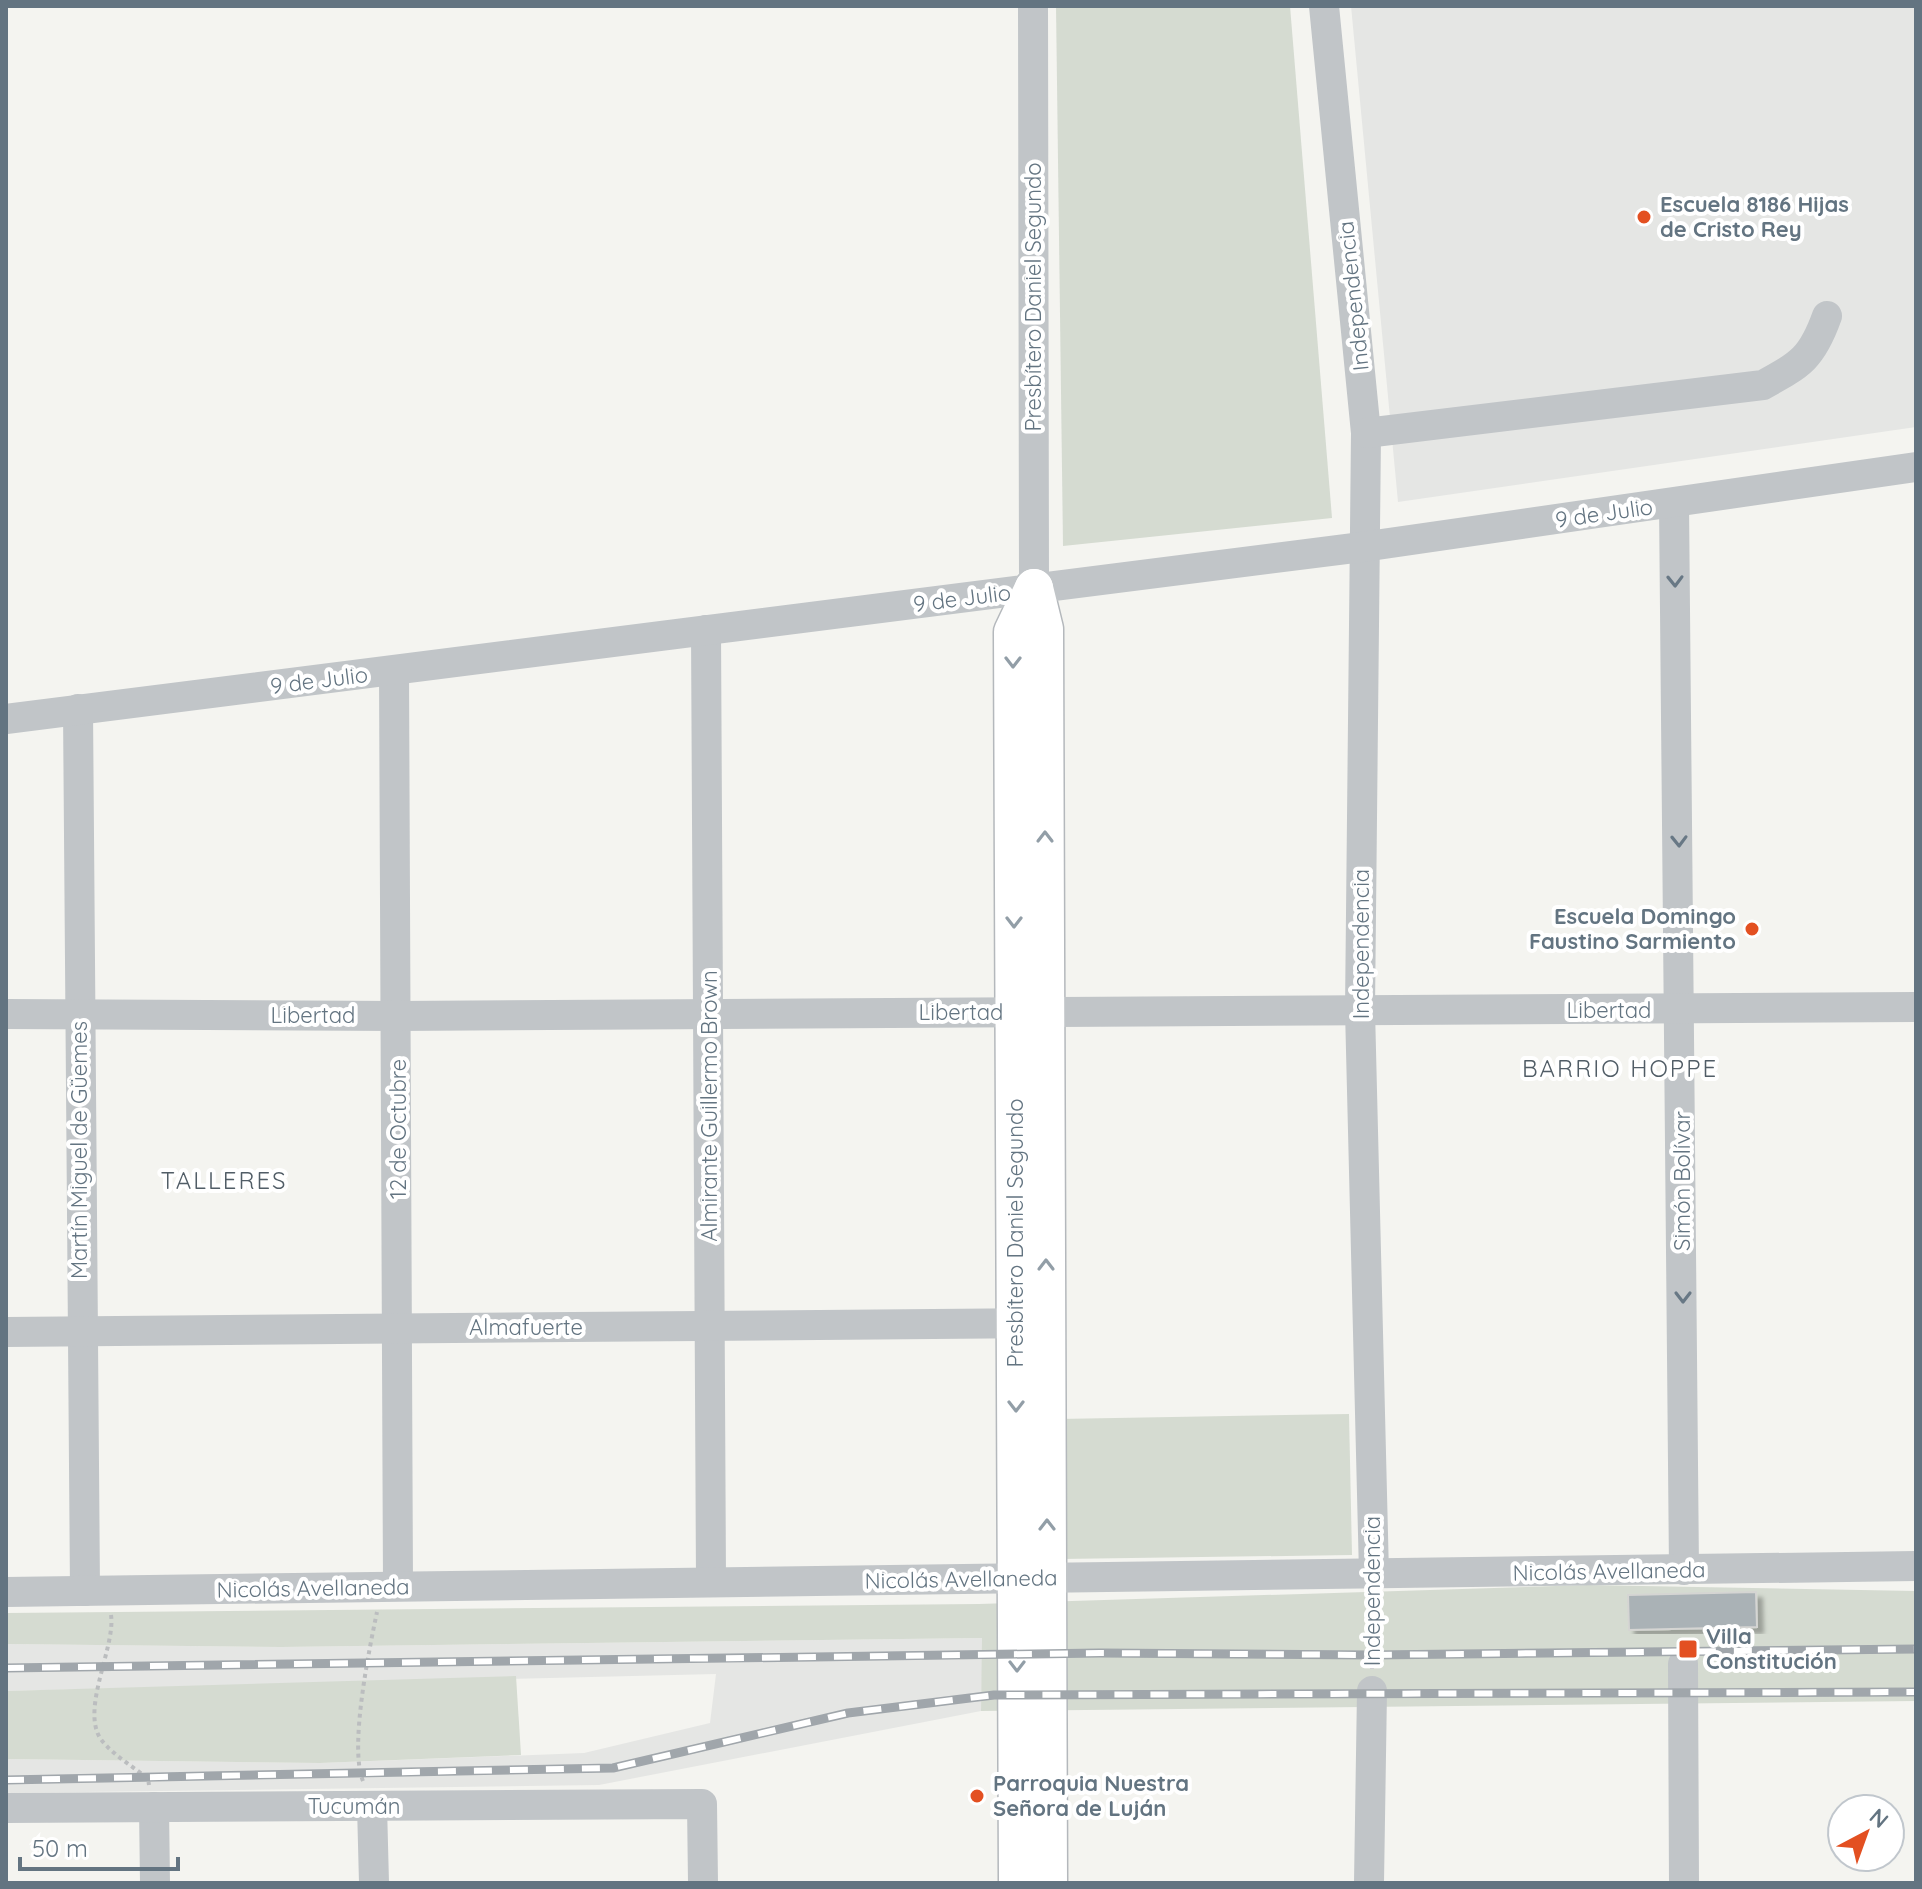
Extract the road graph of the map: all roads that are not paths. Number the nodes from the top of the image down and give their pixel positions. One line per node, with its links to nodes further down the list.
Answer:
1 (1033, 6): 8 (street, Presbítero Daniel Segundo)
2 (1324, 6): 4 (street, Independencia)
3 (1827, 316): 4 (street)
4 (1366, 433): 7 (street, Independencia)
5 (1916, 467): 6 (street, 9 de Julio)
6 (1674, 503): 7 (street, 9 de Julio); 15 (street, Simón Bolívar, one-way to 15)
7 (1362, 547): 8 (street, 9 de Julio); 14 (street, Independencia)
8 (1034, 588): 9 (street, 9 de Julio); 17 (main road, Presbítero Daniel Segundo)
9 (706, 630): 10 (street, 9 de Julio); 16 (street, Almirante Guillermo Brown)
10 (394, 671): 11 (street, 9 de Julio); 20 (street, 12 de Octubre)
11 (78, 709): 12 (street, 9 de Julio); 18 (street, Martín Miguel de Güemes)
12 (6, 719)
13 (1916, 1007): 15 (street, Libertad)
14 (1360, 1010): 15 (street, Libertad); 17 (street, Libertad); 28 (street, Independencia)
15 (1681, 1011): 27 (street, Simón Bolívar, one-way to 27)
16 (708, 1012): 17 (street, Libertad); 20 (street, Libertad); 23 (street, Almirante Guillermo Brown)
17 (1030, 1012): 21 (main road, Presbítero Daniel Segundo)
18 (78, 1013): 19 (street, Libertad); 20 (street, Libertad); 25 (street, Martín Miguel de Güemes)
19 (6, 1014)
20 (397, 1016): 22 (street, 12 de Octubre)
21 (1031, 1323): 23 (street, Almafuerte); 29 (main road, Presbítero Daniel Segundo)
22 (399, 1327): 23 (street, Almafuerte); 25 (street, Almafuerte); 31 (street, 12 de Octubre)
23 (710, 1328): 30 (street, Almirante Guillermo Brown)
24 (6, 1332): 25 (street, Almafuerte)
25 (81, 1332): 32 (street, Martín Miguel de Güemes)
26 (1916, 1566): 27 (street, Nicolás Avellaneda)
27 (1684, 1570): 28 (street, Nicolás Avellaneda)
28 (1374, 1574): 29 (street, Nicolás Avellaneda)
29 (1032, 1578): 30 (street, Nicolás Avellaneda); 42 (main road, Presbítero Daniel Segundo, one-way to 42); 43 (main road, Presbítero Daniel Segundo)
30 (711, 1582): 31 (street, Nicolás Avellaneda)
31 (390, 1586): 32 (street, Nicolás Avellaneda)
32 (96, 1590): 33 (street, Nicolás Avellaneda)
33 (6, 1592)
34 (1683, 1664): 45 (street)
35 (1372, 1691): 44 (street, Independencia)
36 (372, 1806): 37 (street, Tucumán); 40 (street); 41 (street, Tucumán)
37 (154, 1807): 38 (street, Tucumán); 39 (street)
38 (6, 1808)
39 (155, 1883)
40 (374, 1883)
41 (703, 1883)
42 (1018, 1883)
43 (1048, 1883)
44 (1369, 1883)
45 (1684, 1883)

